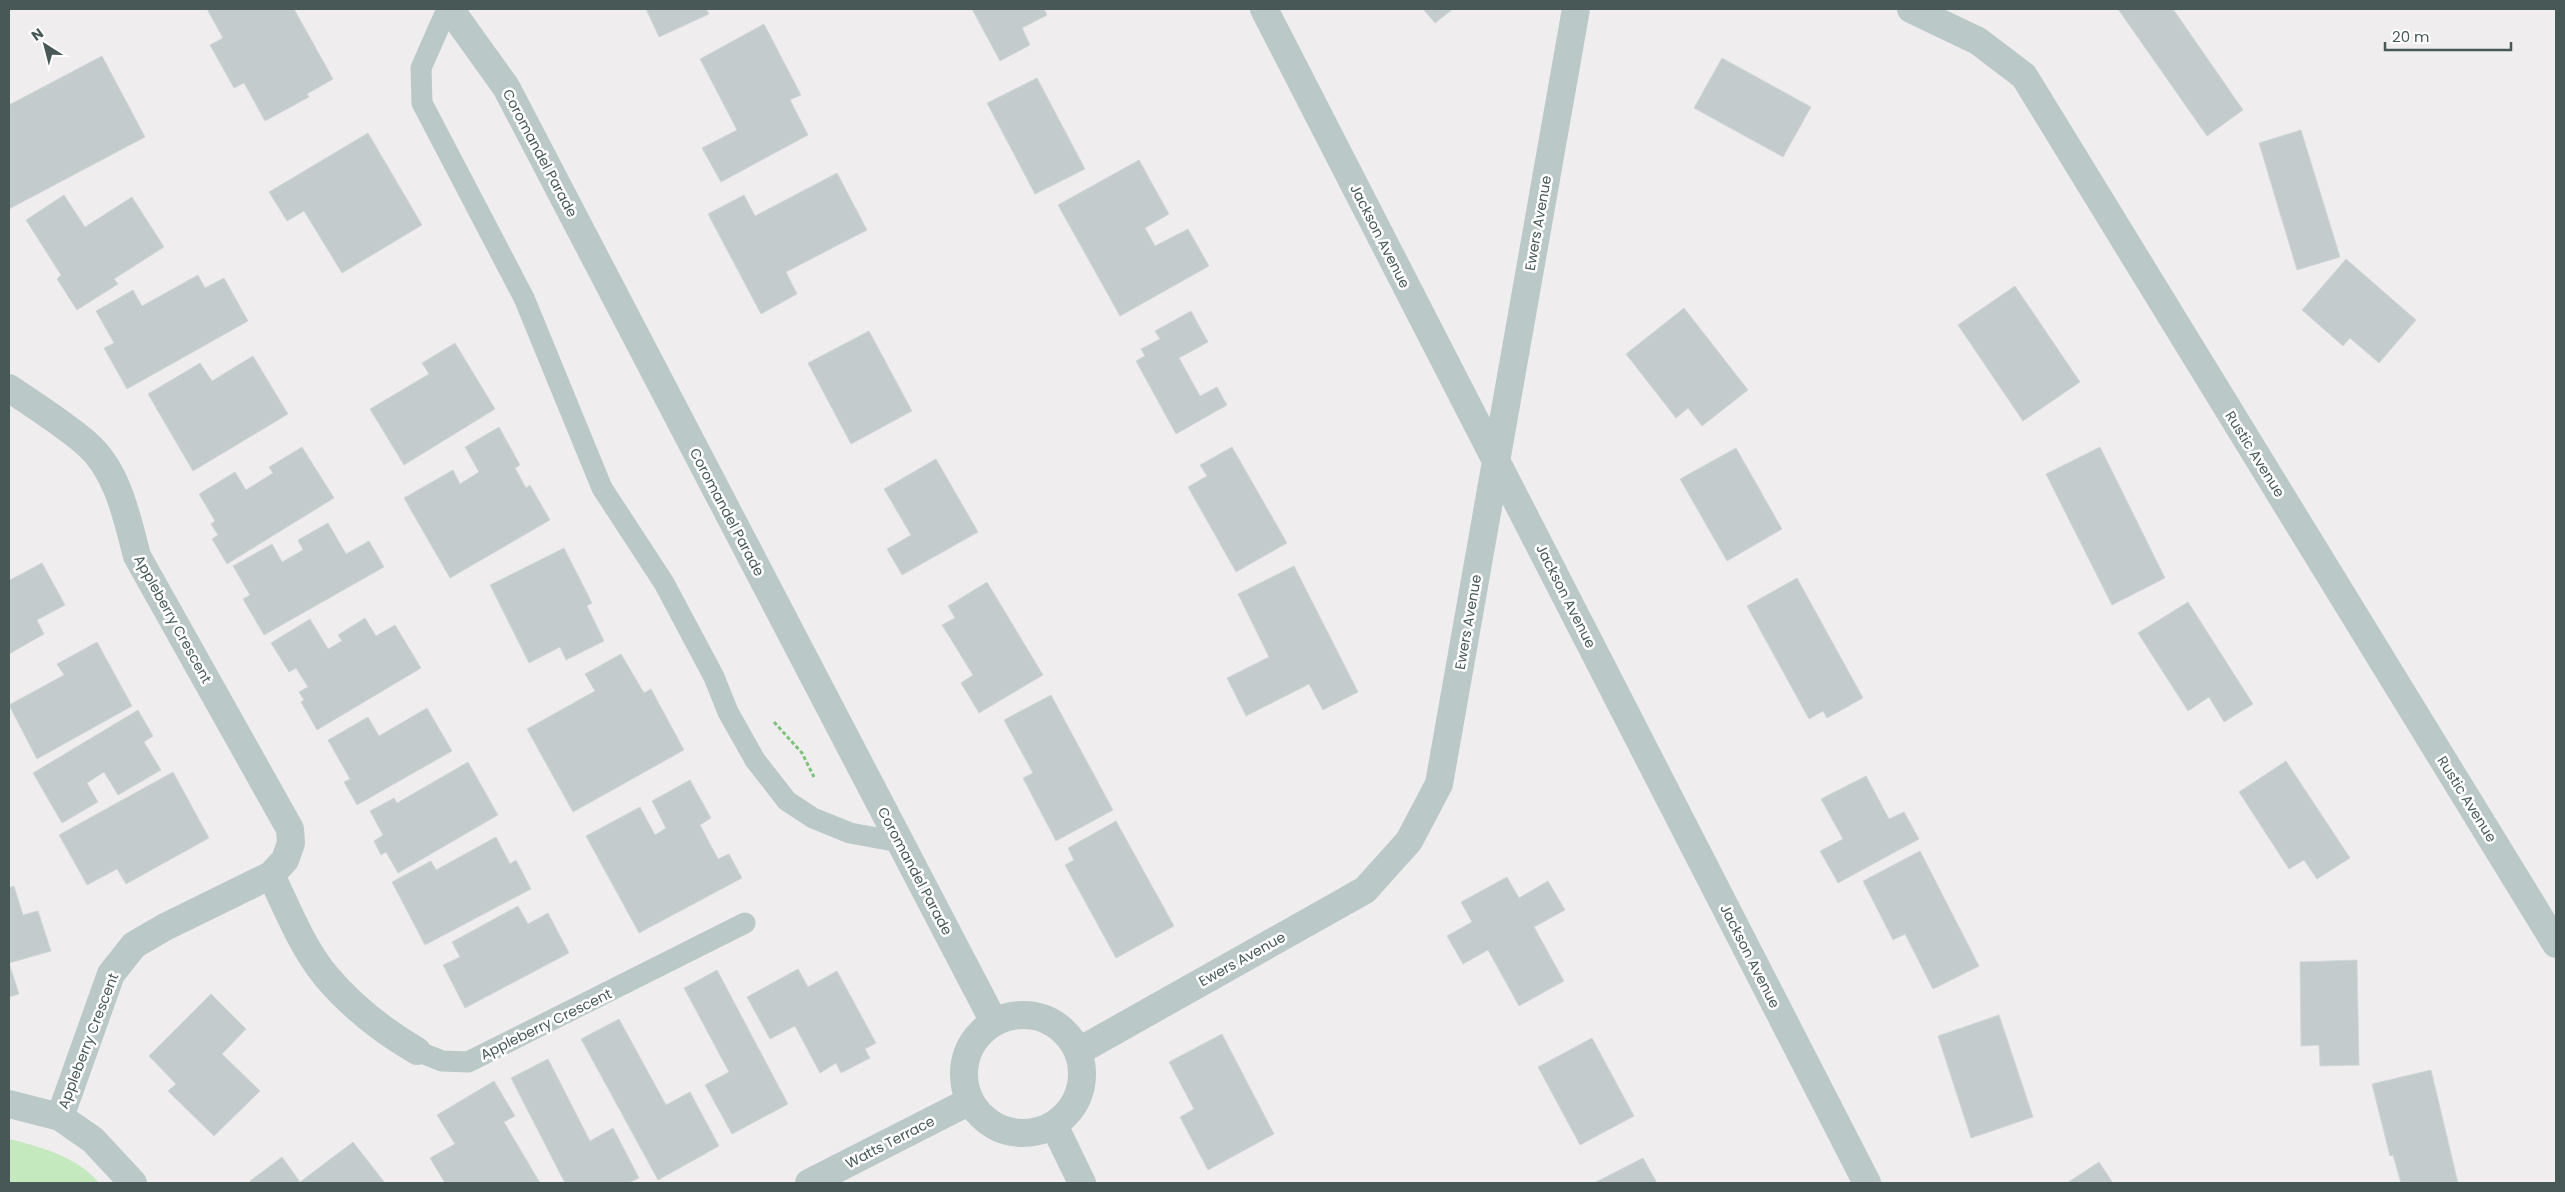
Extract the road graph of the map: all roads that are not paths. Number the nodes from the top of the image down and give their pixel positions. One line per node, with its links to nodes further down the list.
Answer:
1 (449, 9): 7 (street, Coromandel Parade); 7 (lane)
2 (1264, 9): 6 (street, Jackson Avenue)
3 (1576, 9): 6 (street, Ewers Avenue)
4 (1911, 9): 10 (street, Rustic Avenue)
5 (9, 388): 8 (street, Appleberry Crescent)
6 (1496, 460): 13 (street, Ewers Avenue); 21 (street, Jackson Avenue)
7 (899, 842): 11 (street, Coromandel Parade)
8 (271, 875): 12 (street, Appleberry Crescent); 16 (street, Appleberry Crescent)
9 (746, 923): 12 (lane, Appleberry Crescent)
10 (2556, 944)
11 (994, 1022): 13 (street); 14 (street)
12 (417, 1051)
13 (1079, 1051): 17 (street)
14 (970, 1101): 17 (street); 19 (street, Watts Terrace)
15 (9, 1104): 16 (street)
16 (60, 1117): 18 (street)
17 (1054, 1126): 20 (street)
18 (133, 1183)
19 (809, 1183)
20 (1082, 1183)
21 (1867, 1183)

